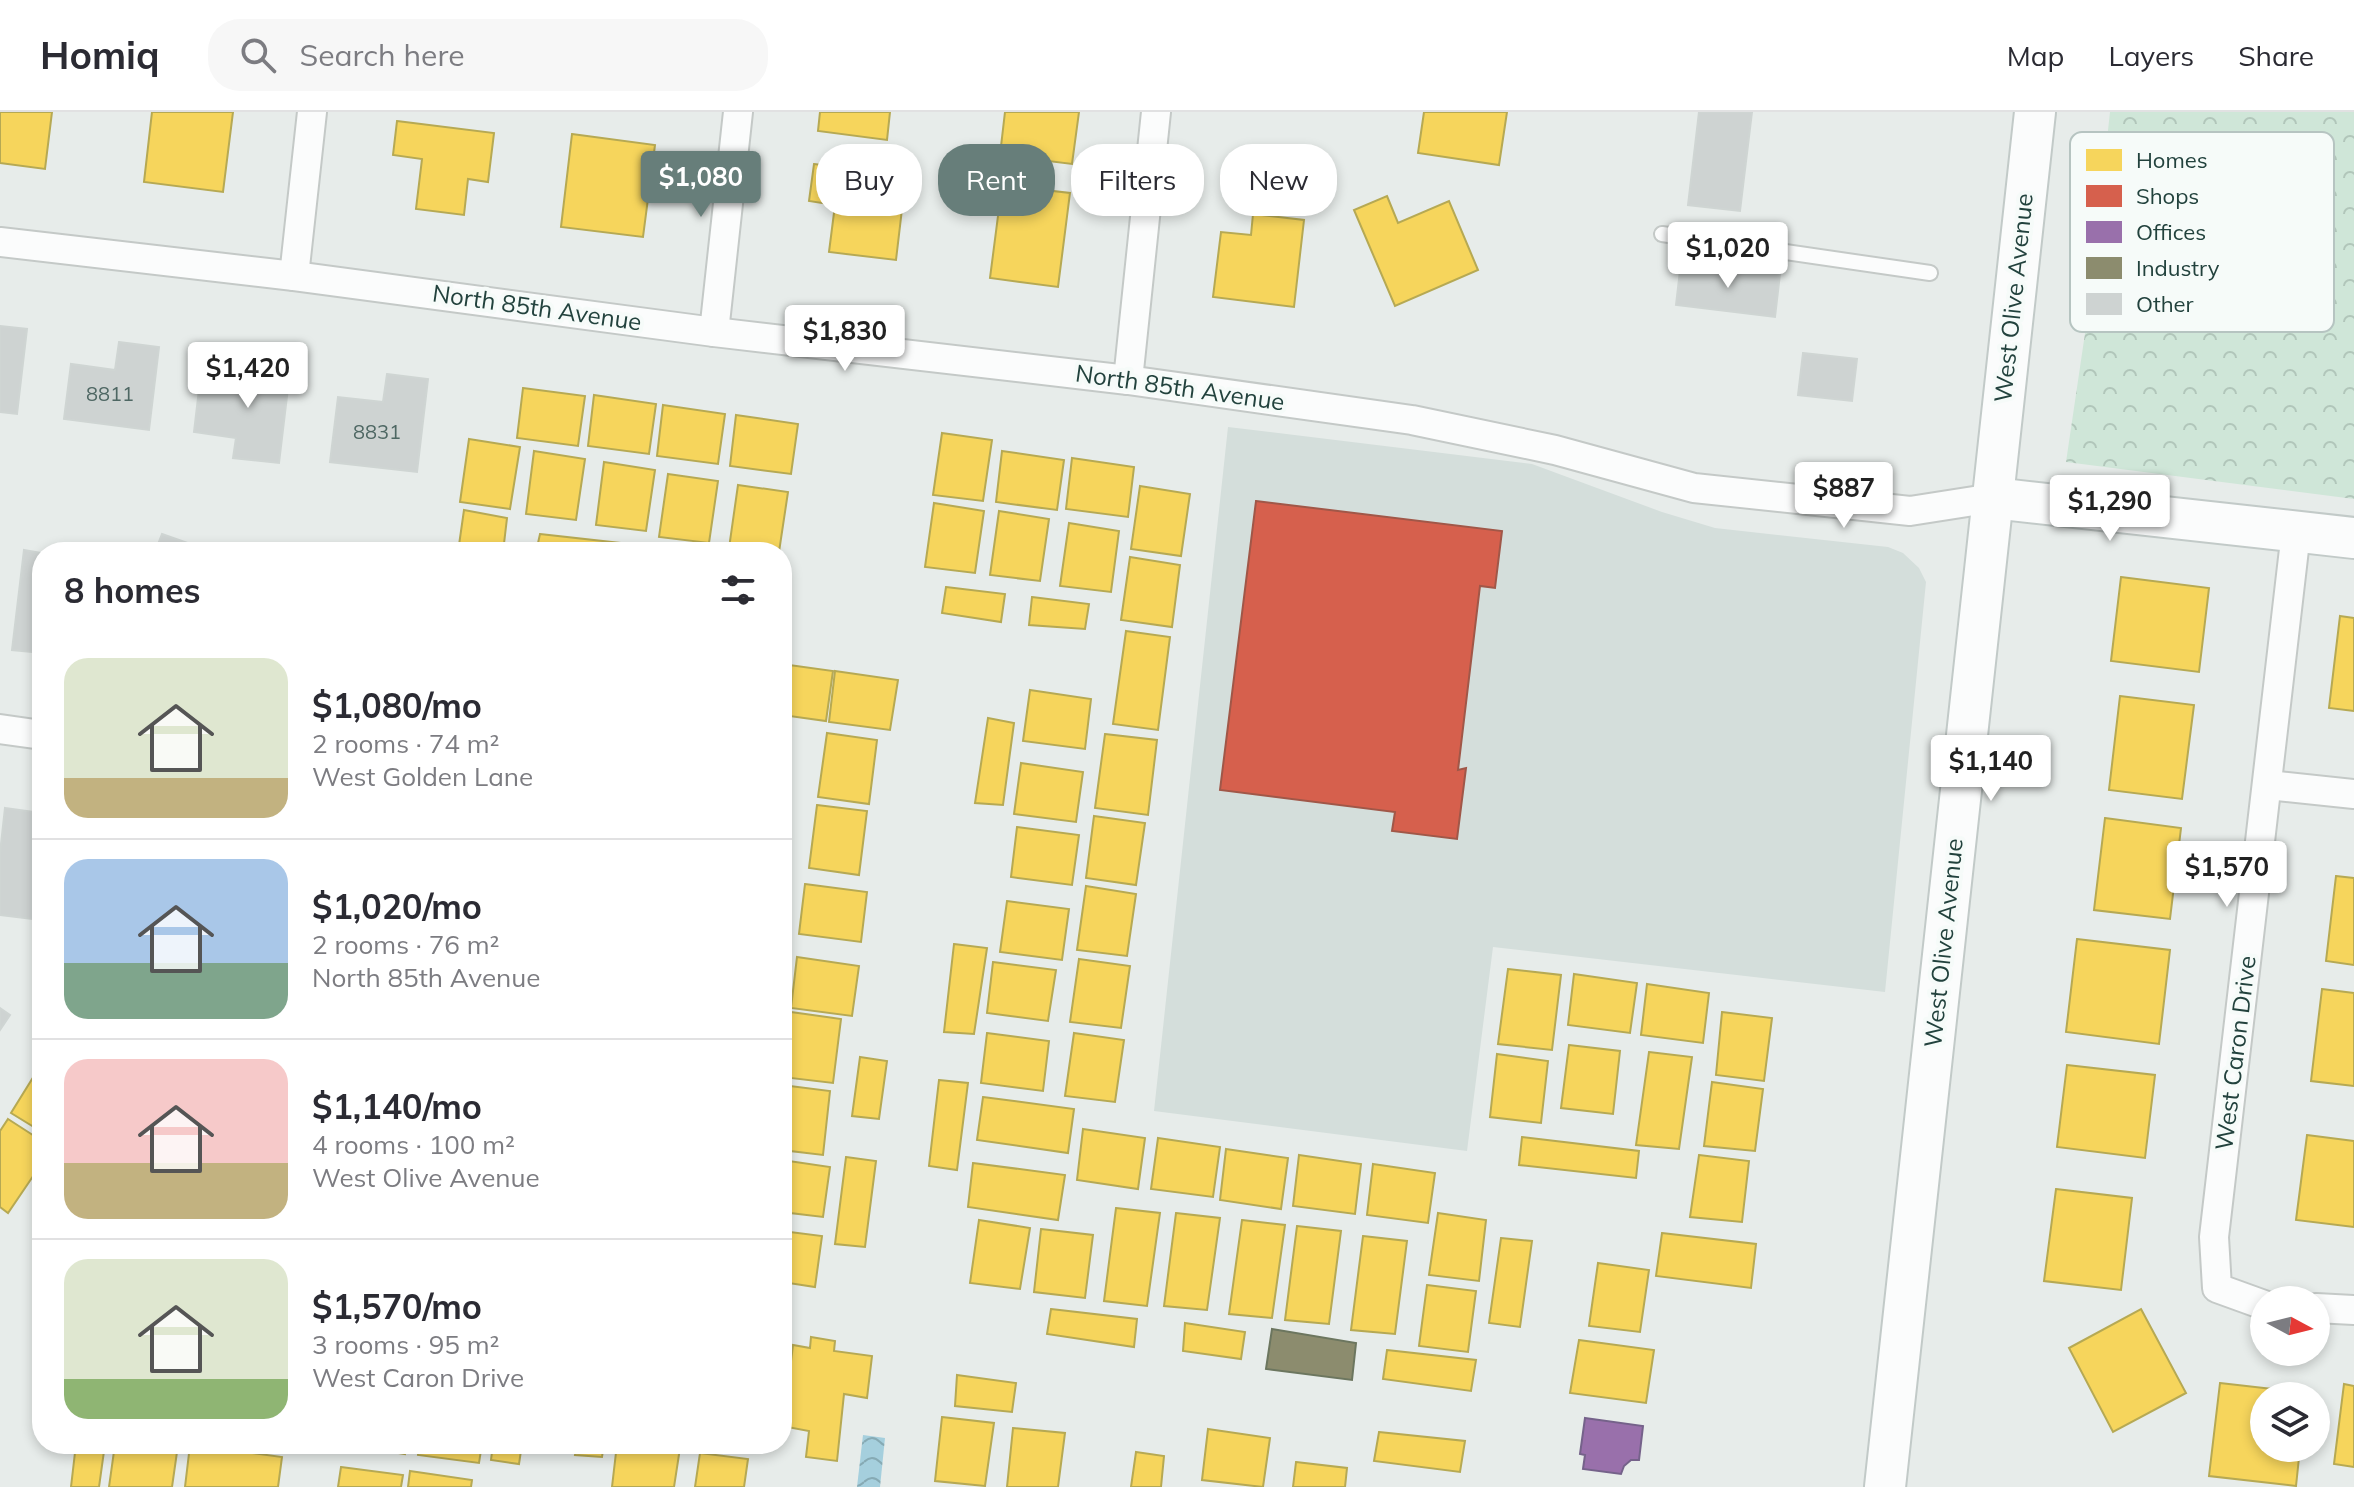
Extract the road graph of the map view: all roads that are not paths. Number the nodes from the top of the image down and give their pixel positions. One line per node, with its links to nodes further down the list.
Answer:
1 (312, 112): 8 (street)
2 (738, 112): 9 (street)
3 (1156, 112): 10 (street)
4 (2035, 112): 11 (main road, West Olive Avenue)
5 (1662, 234): 7 (lane)
6 (0, 242): 8 (street, North 85th Avenue)
7 (1930, 273)
8 (294, 276): 9 (street, North 85th Avenue)
9 (714, 332): 10 (street, North 85th Avenue)
10 (1128, 380): 11 (street, North 85th Avenue)
11 (1993, 498): 12 (main road, North 85th Avenue); 21 (main road, West Olive Avenue)
12 (2296, 532): 13 (main road, North 85th Avenue); 16 (street, West Caron Drive)
13 (2354, 538)
14 (0, 729): 15 (street)
15 (32, 734)
16 (2268, 785): 17 (street); 18 (street, West Caron Drive)
17 (2354, 794)
18 (2250, 1300)
19 (2330, 1309): 20 (street)
20 (2354, 1310)
21 (1885, 1487)

